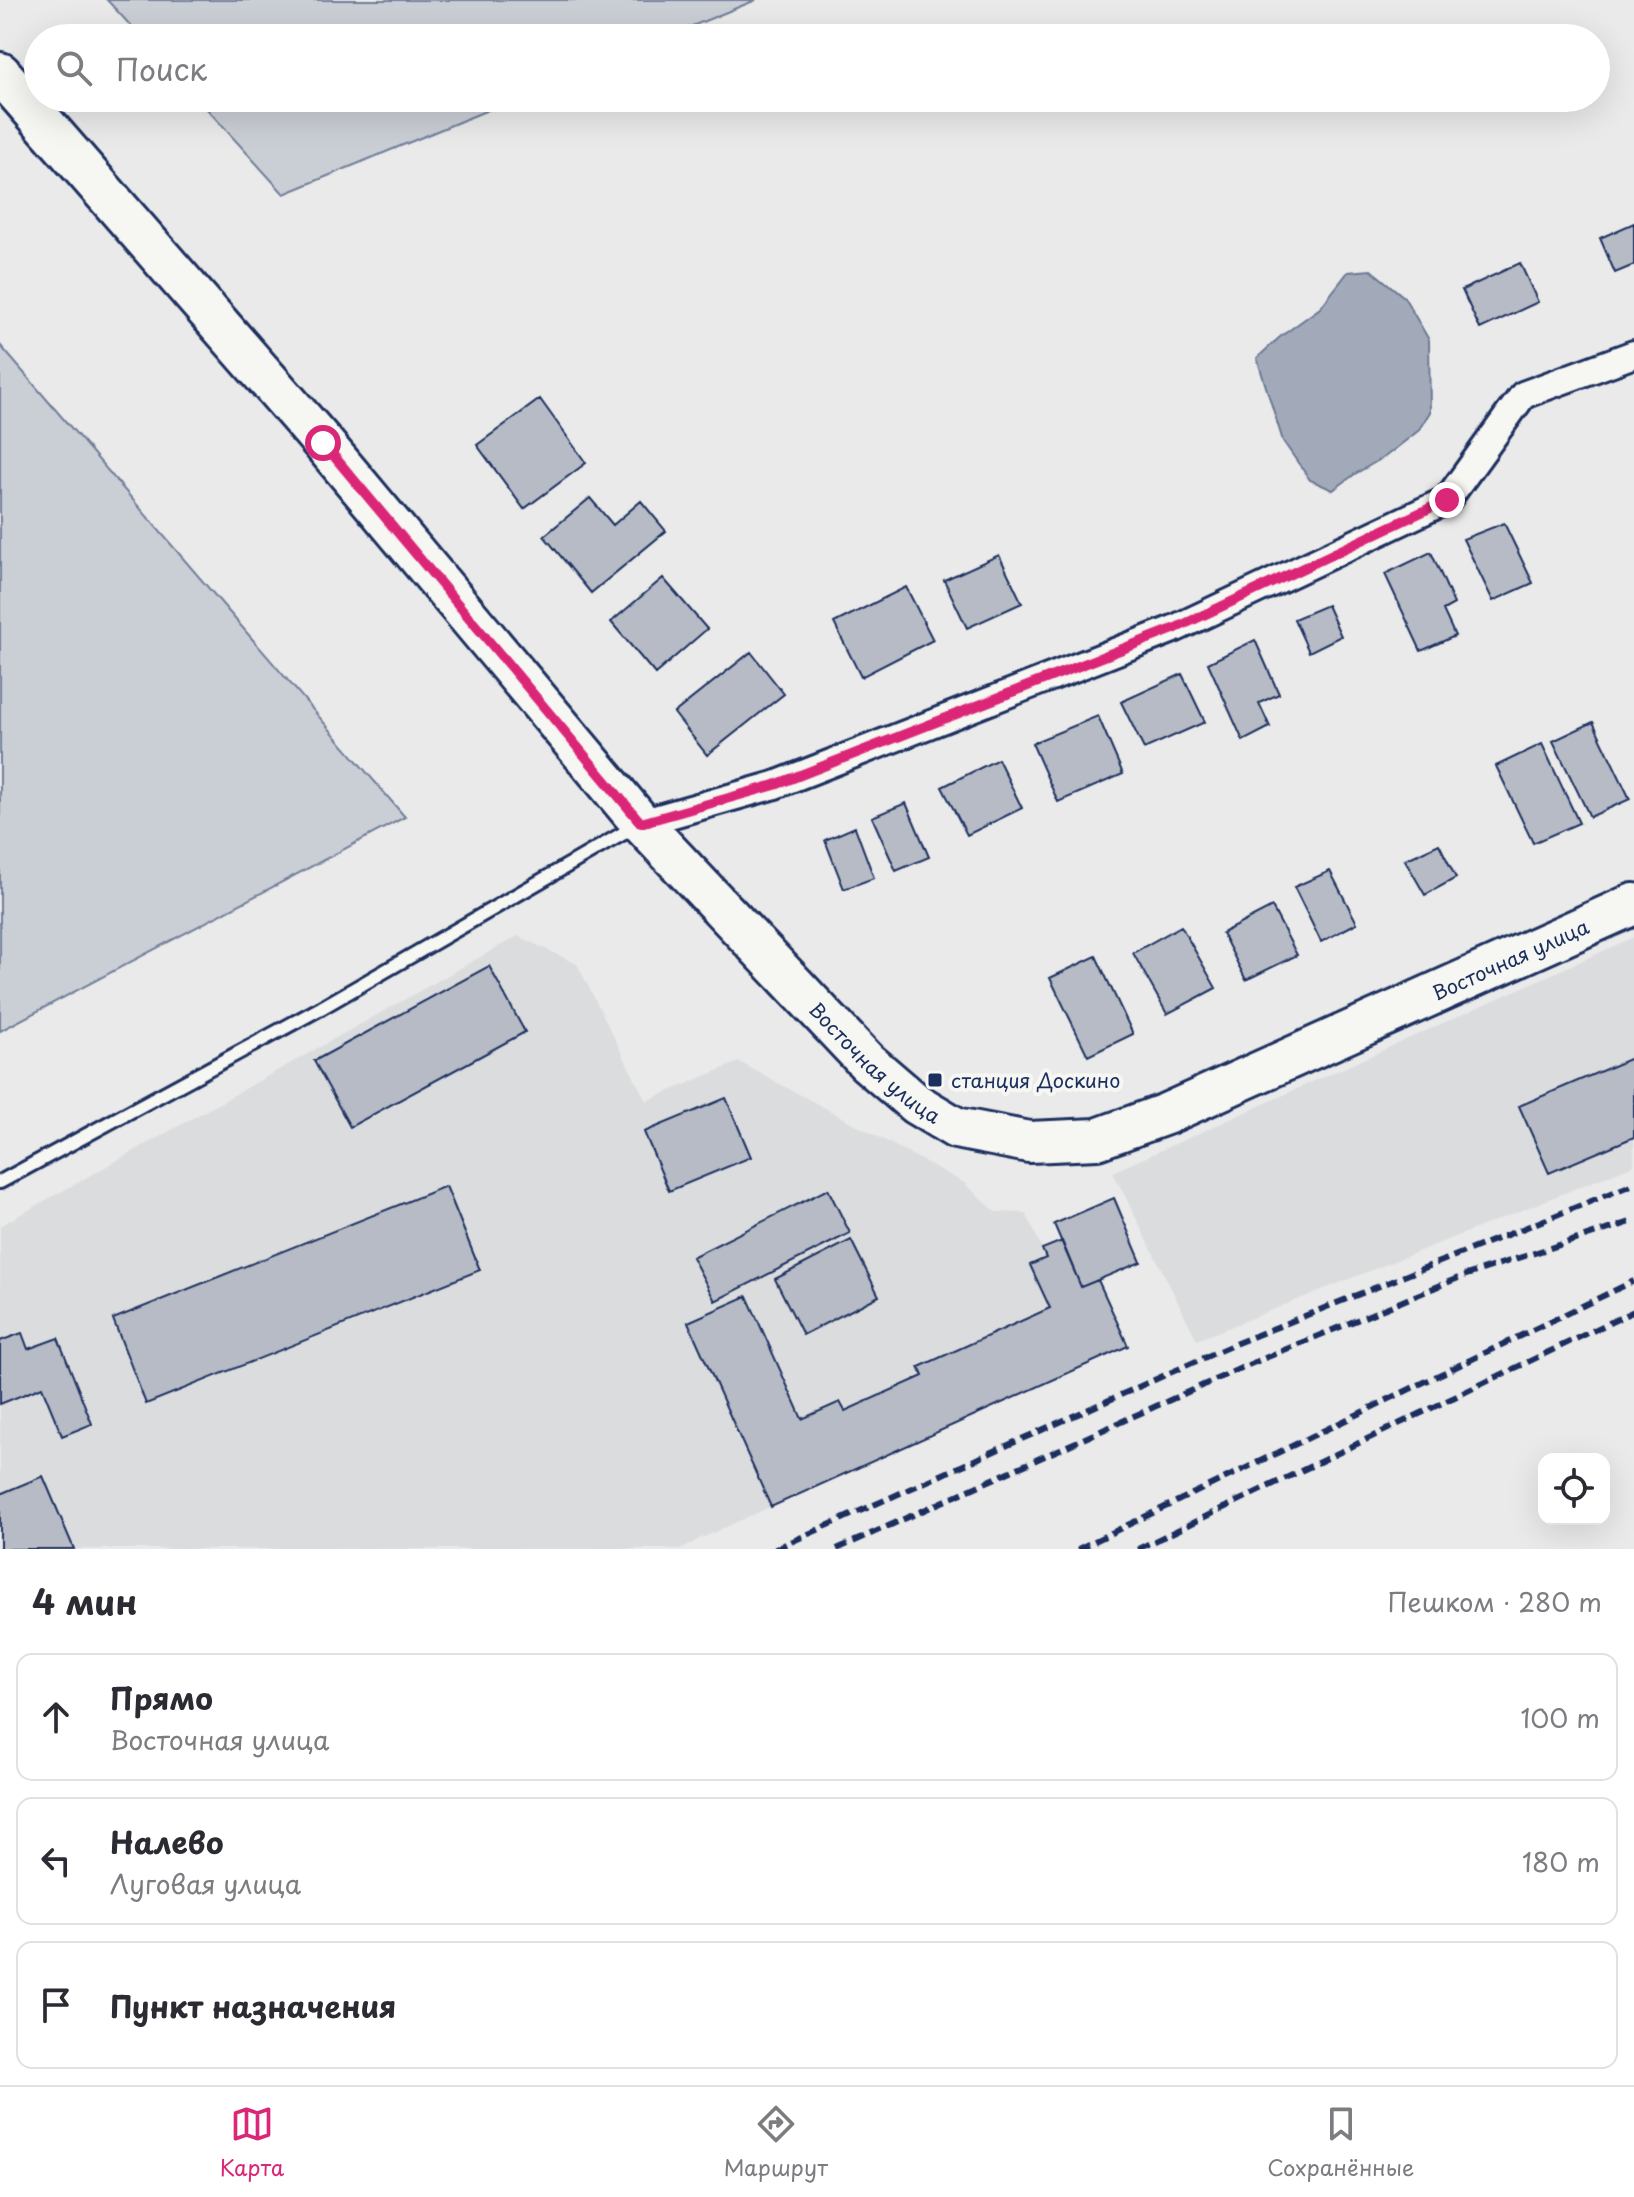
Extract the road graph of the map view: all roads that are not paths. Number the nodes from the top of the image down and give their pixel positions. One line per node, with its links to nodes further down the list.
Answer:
1 (0, 73): 2 (main road, Восточная улица)
2 (24, 100)
3 (34, 112): 5 (main road, Восточная улица)
4 (1634, 354): 5 (street)
5 (641, 823): 6 (main road, Восточная улица); 7 (lane)
6 (1634, 904)
7 (0, 1182)

